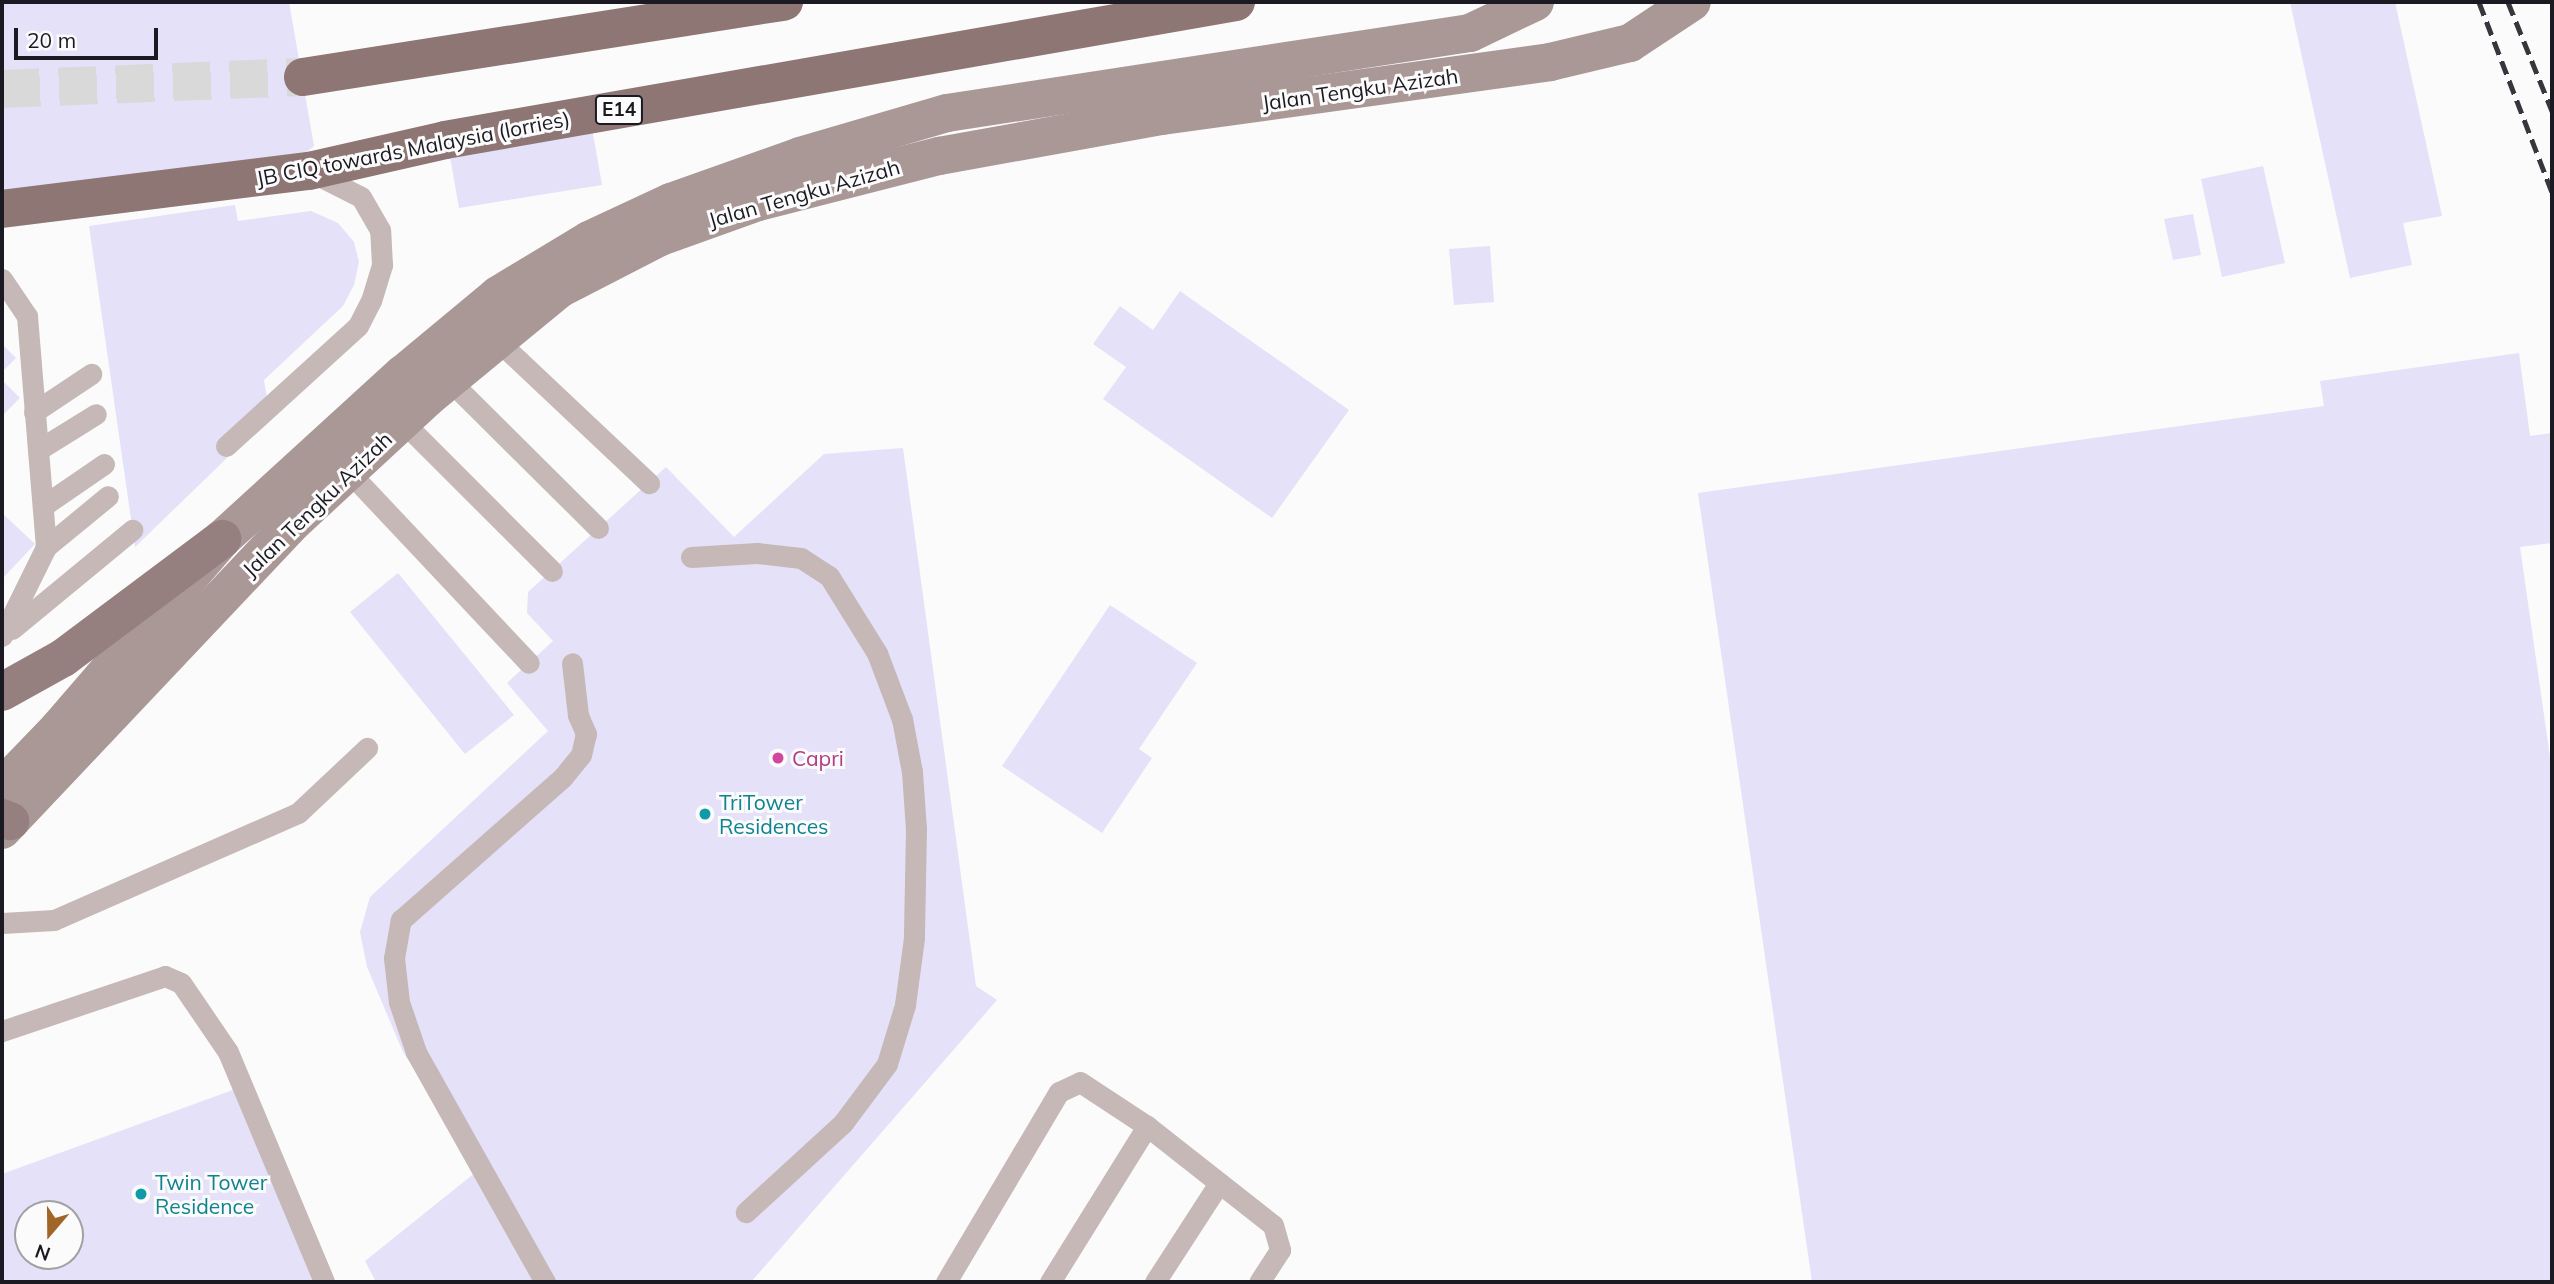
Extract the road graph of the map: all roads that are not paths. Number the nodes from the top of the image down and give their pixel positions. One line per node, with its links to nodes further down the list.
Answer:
1 (784, 2): 7 (highway)
2 (1236, 2): 8 (highway, JB CIQ towards Malaysia (lorries) / E14)
3 (1535, 2): 26 (main road, Jalan Tengku Azizah)
4 (1653, 2): 6 (main road)
5 (1692, 2): 6 (main road, Jalan Tengku Azizah)
6 (1630, 43): 11 (main road, Jalan Tengku Azizah)
7 (303, 77)
8 (309, 171): 9 (highway, JB CIQ towards Malaysia (lorries) / E14); 17 (lane)
9 (2, 209)
10 (2, 279): 14 (lane)
11 (497, 340): 13 (main road, Jalan Tengku Azizah); 21 (lane)
12 (90, 374): 14 (lane)
13 (449, 380): 16 (main road, Jalan Tengku Azizah); 24 (lane)
14 (34, 412): 18 (lane)
15 (96, 414): 18 (lane)
16 (402, 421): 20 (main road, Jalan Tengku Azizah); 29 (lane)
17 (226, 446)
18 (38, 450): 23 (lane)
19 (104, 464): 23 (lane)
20 (349, 472): 31 (lane); 35 (main road, Jalan Tengku Azizah)
21 (649, 483)
22 (108, 496): 27 (lane)
23 (43, 506): 27 (lane)
24 (598, 528)
25 (132, 530): 30 (lane)
26 (222, 539): 33 (main road); 35 (main road, Jalan Tengku Azizah)
27 (46, 547): 30 (lane)
28 (691, 556): 40 (lane)
29 (552, 571)
30 (4, 635)
31 (529, 663)
32 (572, 663): 42 (lane)
33 (2, 692)
34 (368, 748): 36 (lane)
35 (4, 814)
36 (2, 923)
37 (2, 1031): 41 (lane)
38 (1147, 1126): 39 (lane); 43 (lane); 44 (lane)
39 (1219, 1182): 45 (lane); 46 (lane)
40 (746, 1212)
41 (324, 1282)
42 (545, 1282)
43 (946, 1282)
44 (1050, 1282)
45 (1155, 1282)
46 (1259, 1282)

